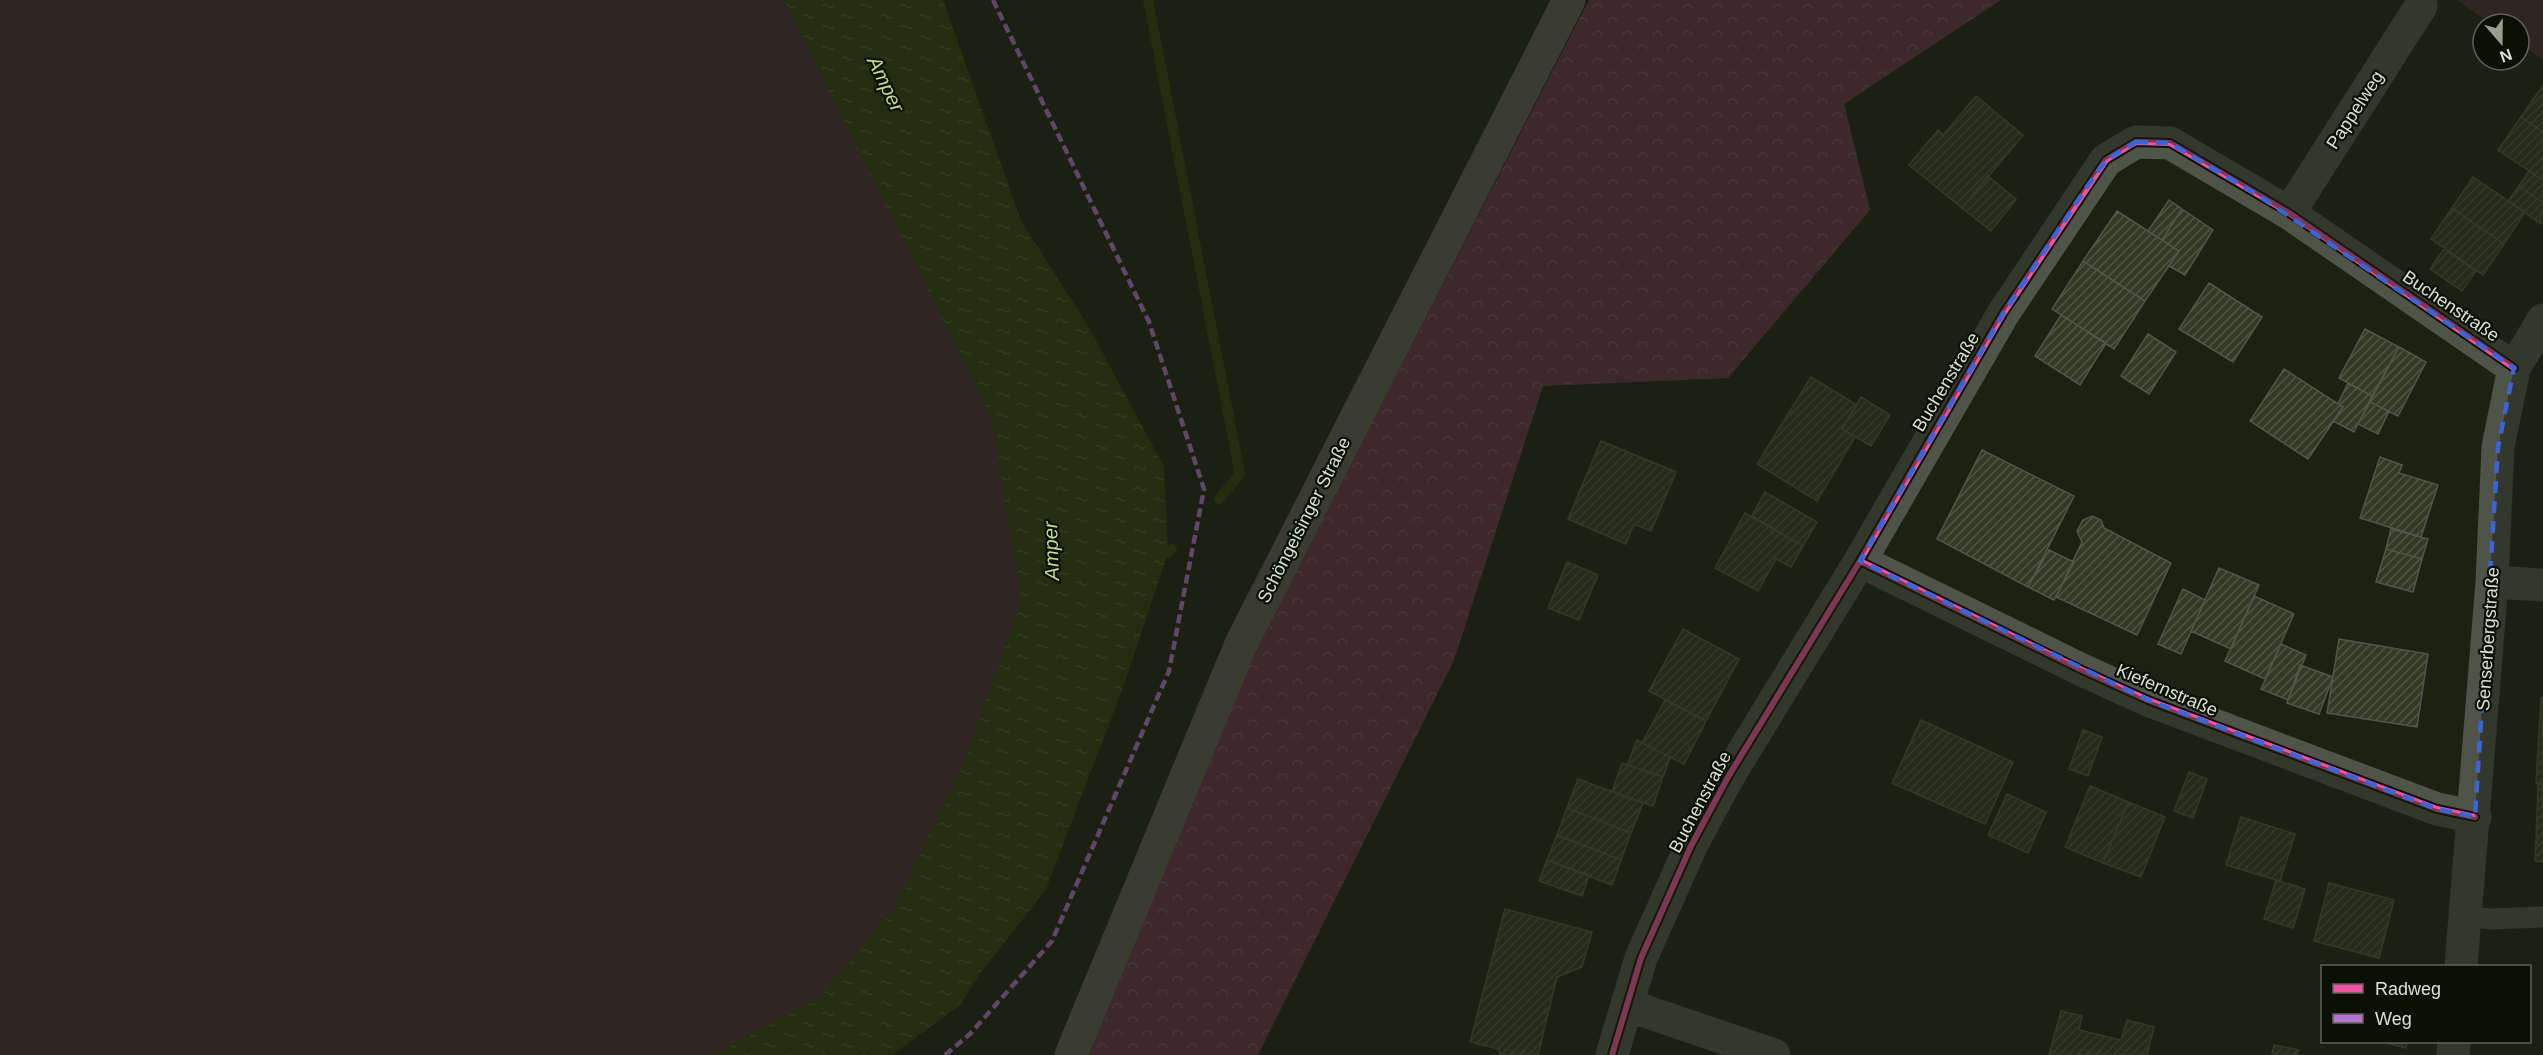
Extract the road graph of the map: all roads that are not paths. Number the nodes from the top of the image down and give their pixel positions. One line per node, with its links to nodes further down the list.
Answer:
1 (1569, 0): 14 (main road, Schöngeisinger Straße)
2 (2421, 6): 3 (street, Pappelweg)
3 (2289, 213): 5 (street, Buchenstraße); 6 (street, Buchenstraße)
4 (2543, 320): 5 (street, Senserbergstraße)
5 (2514, 368): 7 (street, Senserbergstraße)
6 (1860, 561): 9 (street, Kiefernstraße); 13 (street, Buchenstraße)
7 (2492, 582): 8 (street); 9 (street, Senserbergstraße)
8 (2543, 585)
9 (2475, 817): 10 (street, Senserbergstraße)
10 (2465, 917): 11 (lane); 12 (street, Senserbergstraße)
11 (2543, 918)
12 (2461, 965)
13 (1627, 1005): 15 (street, Buchenstraße); 16 (street)
14 (1071, 1055)
15 (1612, 1055)
16 (1774, 1055)

